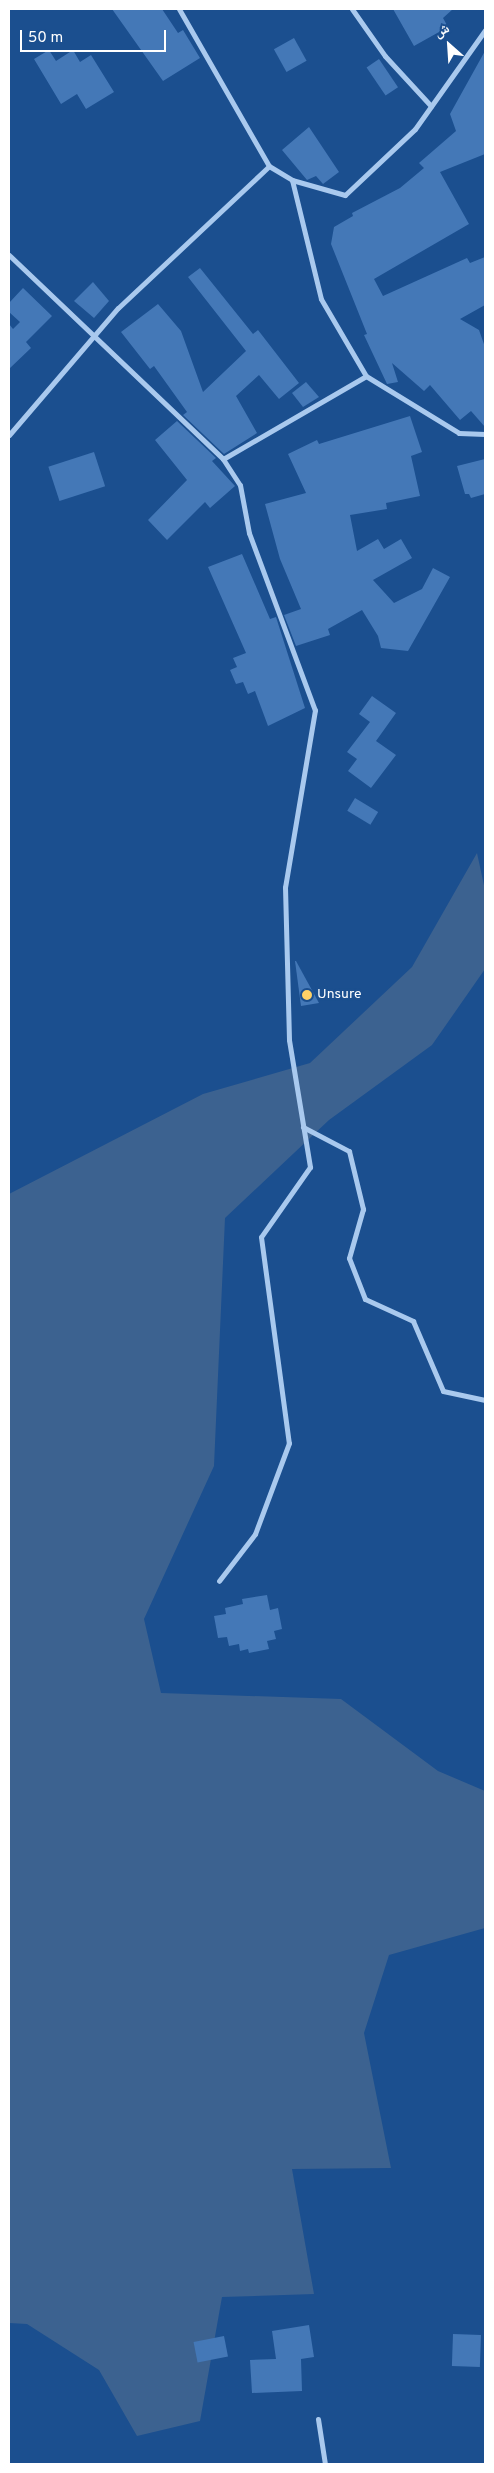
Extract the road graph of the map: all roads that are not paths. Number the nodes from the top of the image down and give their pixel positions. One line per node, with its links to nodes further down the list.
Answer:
1 (179, 9): 5 (street)
2 (352, 9): 4 (street)
3 (485, 30): 4 (street)
4 (431, 106): 6 (street)
5 (269, 166): 6 (street); 8 (street)
6 (292, 180): 9 (street)
7 (9, 255): 8 (street)
8 (94, 338): 11 (street); 12 (street)
9 (366, 376): 10 (street); 12 (street)
10 (485, 434)
11 (9, 435)
12 (223, 459): 13 (street)
13 (304, 1127): 14 (street); 15 (street)
14 (485, 1400)
15 (219, 1581)
16 (318, 2419): 17 (street)
17 (325, 2464)

